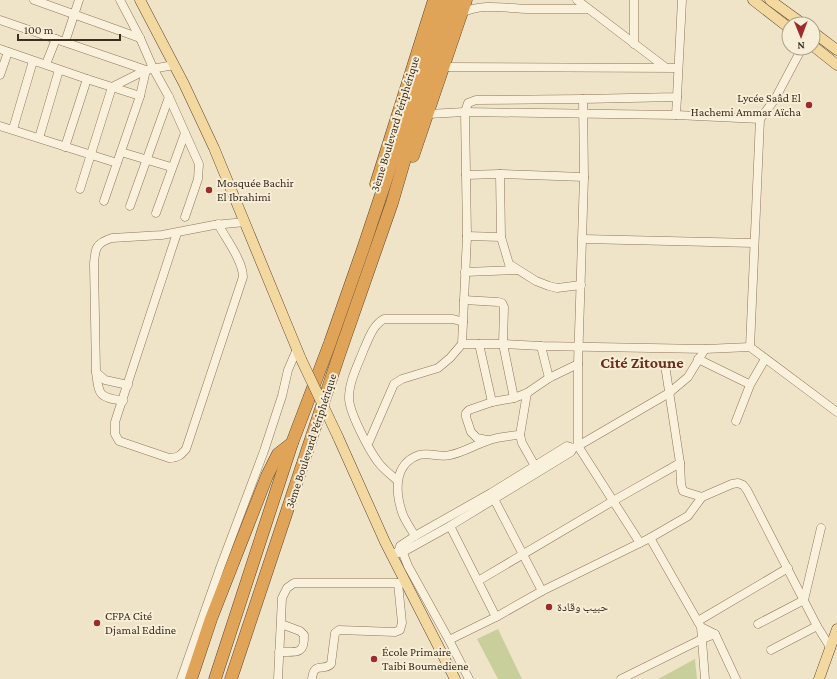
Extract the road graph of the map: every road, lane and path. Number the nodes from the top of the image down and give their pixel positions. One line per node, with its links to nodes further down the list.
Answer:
1 (34, 0): 17 (street)
2 (79, 0): 17 (street)
3 (120, 0): 21 (street)
4 (140, 0): 34 (main road)
5 (434, 0): 78 (highway, 3ème Boulevard Périphérique)
6 (446, 0): 24 (highway)
7 (456, 0): 24 (highway)
8 (466, 0): 16 (highway, 3ème Boulevard Périphérique)
9 (577, 0): 15 (street)
10 (634, 0): 26 (street)
11 (682, 0): 37 (street)
12 (753, 0): 20 (main road)
13 (770, 0): 18 (main road)
14 (484, 3): 15 (street); 16 (street)
15 (588, 9): 26 (street)
16 (461, 13): 35 (highway, 3ème Boulevard Périphérique)
17 (74, 14): 21 (street); 25 (street)
18 (791, 16)
19 (0, 20): 23 (street)
20 (781, 22)
21 (140, 38): 38 (street)
22 (821, 38): 28 (main road)
23 (56, 39): 25 (street); 33 (street)
24 (438, 41): 67 (highway, 3ème Boulevard Périphérique); 78 (highway, 3ème Boulevard Périphérique)
25 (65, 42): 38 (street)
26 (634, 44): 36 (street)
27 (4, 50): 31 (street); 40 (street)
28 (837, 50)
29 (821, 51): 32 (main road)
30 (798, 56): 51 (street)
31 (33, 60): 33 (street); 53 (street)
32 (836, 60)
33 (46, 64): 39 (street)
34 (174, 65): 38 (street); 71 (main road)
35 (444, 66): 36 (street); 48 (highway, 3ème Boulevard Périphérique)
36 (665, 67): 37 (street)
37 (678, 68): 45 (street)
38 (149, 69): 42 (street); 43 (street); 44 (street)
39 (59, 70): 41 (street); 55 (street)
40 (0, 75)
41 (87, 79): 42 (street); 56 (street)
42 (112, 87): 43 (street); 58 (street)
43 (140, 96): 57 (street)
44 (169, 97): 54 (street); 59 (street)
45 (677, 97): 46 (street); 50 (street)
46 (583, 99): 47 (street); 49 (street)
47 (465, 112): 48 (street); 49 (street); 63 (street)
48 (428, 114): 67 (highway, 3ème Boulevard Périphérique)
49 (584, 114): 50 (street); 64 (street)
50 (676, 115): 51 (street)
51 (760, 119): 77 (street)
52 (0, 126): 53 (street)
53 (13, 129): 55 (street)
54 (185, 133): 61 (street); 70 (street)
55 (39, 138): 56 (street)
56 (65, 147): 58 (street)
57 (120, 152): 59 (street); 60 (street)
58 (91, 155): 60 (street); 65 (street)
59 (147, 159): 61 (street); 68 (street)
60 (117, 162): 66 (street)
61 (171, 167): 69 (street)
62 (500, 174): 63 (street); 64 (street); 75 (street)
63 (466, 175): 74 (street)
64 (584, 177): 76 (street)
65 (80, 189)
66 (104, 201)
67 (392, 203): 145 (highway, 3ème Boulevard Périphérique)
68 (130, 206)
69 (156, 213)
70 (185, 217)
71 (244, 222): 72 (street); 90 (main road)
72 (218, 224): 73 (street); 103 (street)
73 (177, 233): 96 (street); 99 (street)
74 (467, 236): 75 (street); 80 (street)
75 (501, 237): 79 (street)
76 (583, 238): 77 (street); 81 (street)
77 (754, 243): 89 (street)
78 (363, 249): 109 (highway, 3ème Boulevard Périphérique)
79 (516, 270): 80 (street); 81 (street)
80 (465, 272): 82 (street)
81 (581, 285): 88 (street)
82 (464, 300): 83 (street); 86 (street)
83 (463, 322): 84 (street); 110 (street)
84 (462, 344): 85 (street); 110 (street)
85 (479, 344): 86 (street); 104 (street)
86 (503, 344): 87 (street); 102 (street)
87 (541, 346): 88 (street); 97 (street)
88 (579, 346): 91 (street); 94 (street)
89 (750, 347): 91 (street); 92 (street)
90 (297, 349): 123 (main road, bridge); 142 (street)
91 (705, 349): 93 (street)
92 (765, 358): 105 (street); 106 (street)
93 (698, 359): 98 (street); 101 (street)
94 (578, 364): 97 (street); 111 (street)
95 (665, 365): 101 (street)
96 (96, 372): 99 (street); 103 (street)
97 (549, 378): 100 (street)
98 (747, 383)
99 (128, 385): 103 (street)
100 (527, 393): 102 (street); 107 (street)
101 (669, 393): 111 (street); 112 (street)
102 (514, 398): 104 (street)
103 (123, 401)
104 (492, 402): 108 (street)
105 (837, 412)
106 (736, 421)
107 (520, 435): 108 (street); 113 (street)
108 (487, 440): 114 (street)
109 (292, 443): 143 (highway); 144 (highway, 3ème Boulevard Périphérique)
110 (368, 444): 114 (street)
111 (575, 447): 113 (street); 115 (street); 117 (street)
112 (680, 463): 116 (street); 117 (street)
113 (535, 466): 115 (street)
114 (398, 481): 120 (street)
115 (493, 496): 118 (street); 120 (street); 124 (street)
116 (702, 497): 121 (street); 125 (street)
117 (613, 501): 122 (street); 124 (street)
118 (450, 526): 123 (street); 126 (street)
119 (822, 528): 129 (street)
120 (415, 536): 123 (street)
121 (650, 538): 122 (street); 132 (street)
122 (640, 543): 128 (street)
123 (398, 551): 127 (main road); 138 (street)
124 (523, 554): 126 (street); 128 (street)
125 (788, 568): 129 (street); 132 (street)
126 (478, 581): 130 (street)
127 (402, 583): 131 (street); 147 (street); 148 (main road)
128 (542, 591): 130 (street)
129 (804, 600): 133 (street); 134 (street)
130 (496, 617): 138 (street)
131 (281, 624): 141 (street); 141 (street)
132 (700, 624): 136 (street); 137 (street)
133 (758, 624)
134 (817, 626): 139 (street); 140 (street)
135 (837, 629): 139 (main road)
136 (715, 634): 137 (street); 152 (street)
137 (702, 639): 150 (street); 151 (street)
138 (449, 640): 149 (street)
139 (830, 647): 153 (main road)
140 (771, 650)
141 (279, 652): 146 (street)
142 (181, 679)
143 (191, 679)
144 (215, 679)
145 (231, 679)
146 (278, 679)
147 (312, 679)
148 (455, 679)
149 (469, 679)
150 (621, 679)
151 (706, 679)
152 (736, 679)
153 (819, 679)

